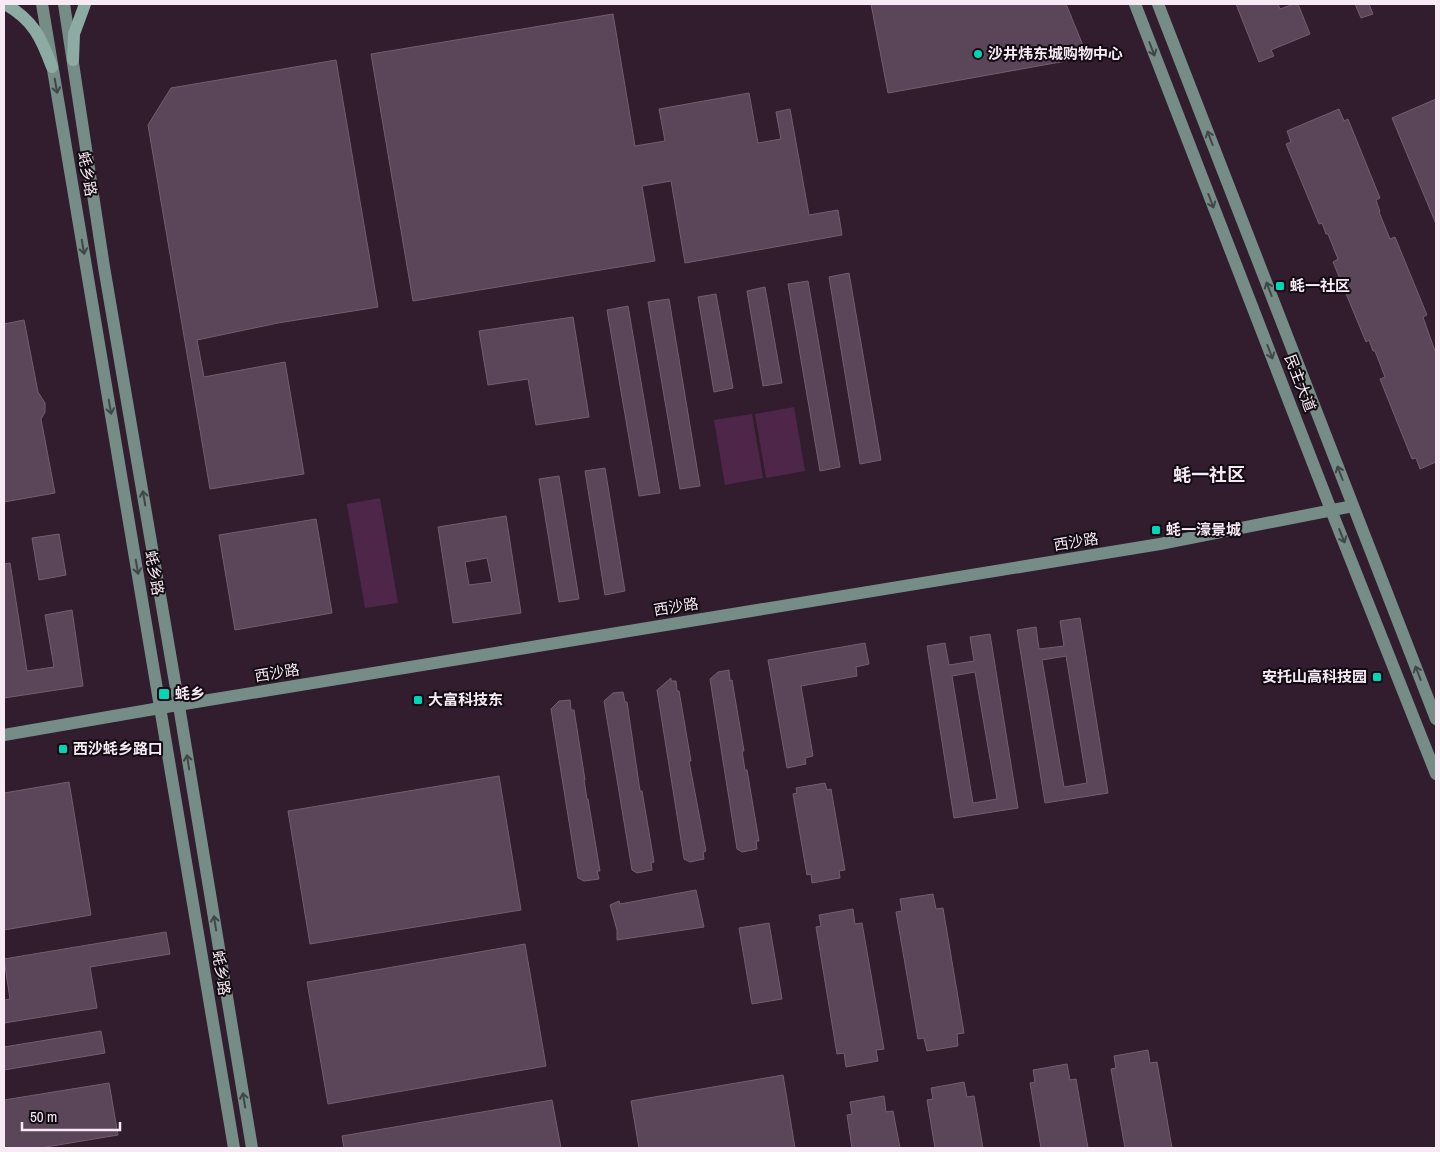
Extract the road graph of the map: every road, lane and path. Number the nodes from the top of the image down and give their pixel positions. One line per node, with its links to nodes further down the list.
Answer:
1 (5, 4): 8 (main road)
2 (42, 4): 8 (street, 蚝乡路)
3 (64, 4): 7 (street, 蚝乡路)
4 (85, 4): 7 (main road)
5 (1134, 4): 10 (street, 民主大道, one-way to 10)
6 (1158, 4): 9 (street, 民主大道, one-way to 6)
7 (73, 60): 11 (street, 蚝乡路, one-way to 7)
8 (52, 67): 12 (street, 蚝乡路, one-way to 12)
9 (1353, 506): 10 (street, 西沙路); 13 (street, 民主大道, one-way to 9)
10 (1331, 510): 11 (street, 西沙路); 15 (street, 民主大道, one-way to 15)
11 (179, 706): 12 (street, 西沙路); 17 (street, 蚝乡路, one-way to 11)
12 (160, 708): 14 (street, 西沙路); 16 (street, 蚝乡路)
13 (1436, 719)
14 (4, 735)
15 (1436, 774)
16 (234, 1148)
17 (252, 1148)

